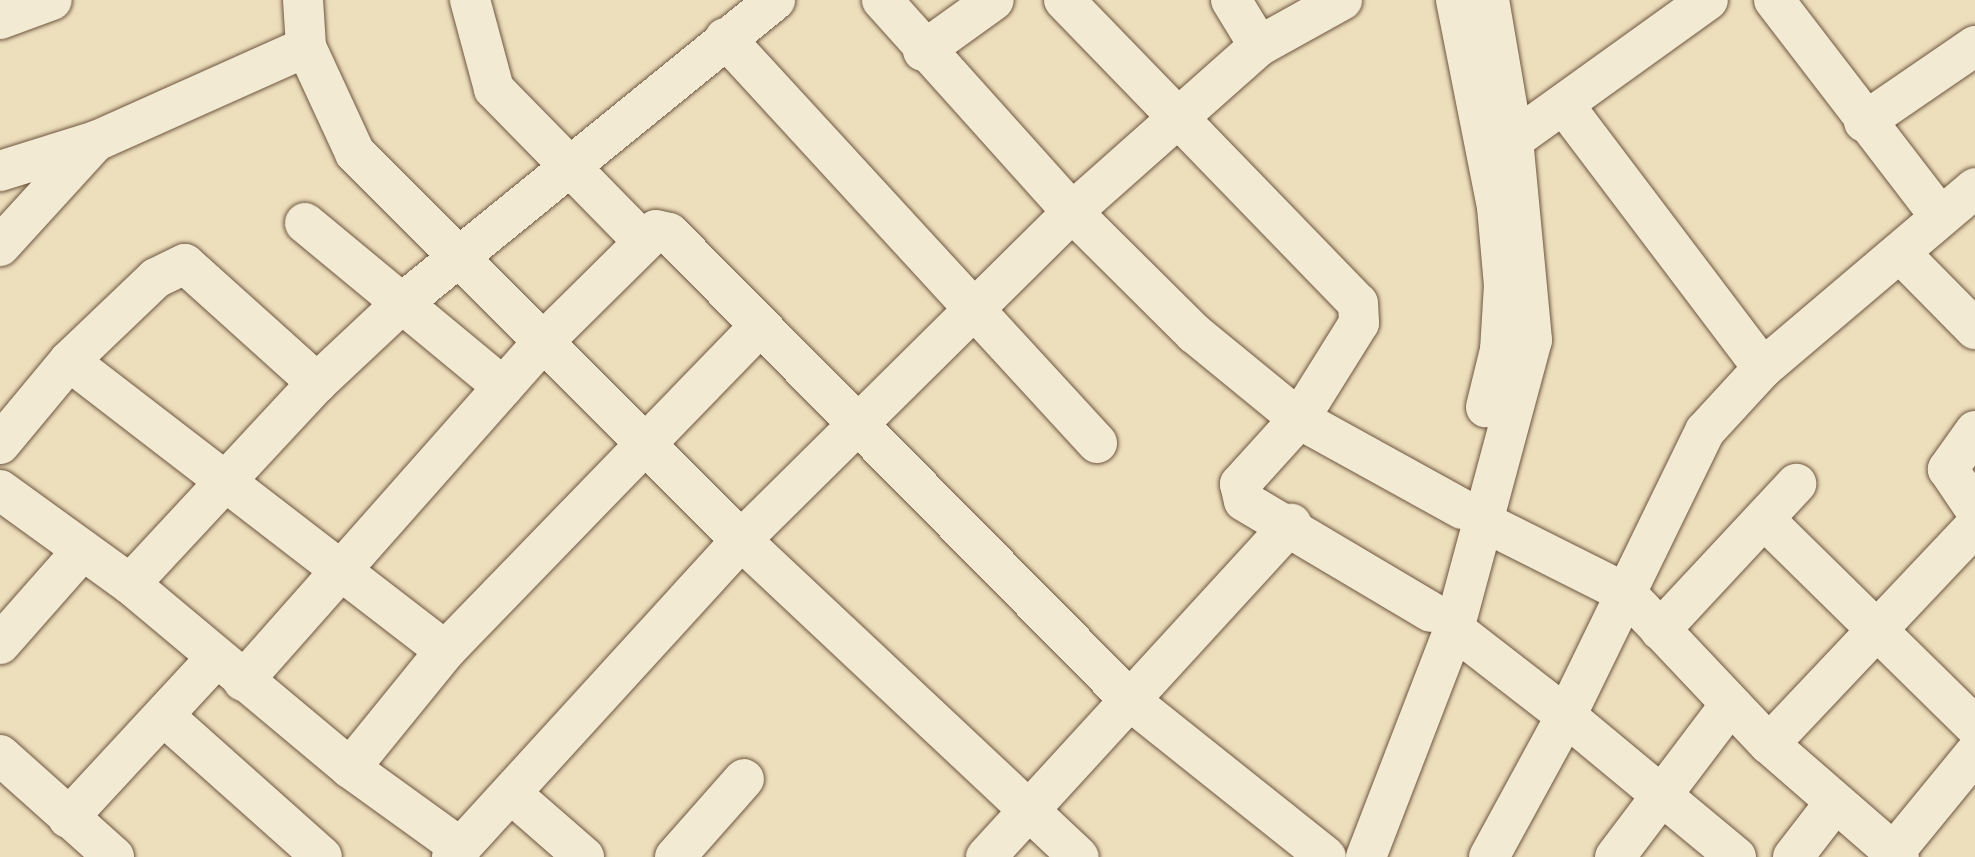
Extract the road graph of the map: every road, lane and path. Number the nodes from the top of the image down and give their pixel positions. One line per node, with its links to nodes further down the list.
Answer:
1 (52, 0): 14 (street)
2 (303, 0): 18 (street)
3 (470, 0): 25 (street)
4 (775, 0): 15 (street)
5 (882, 0): 19 (street)
6 (994, 0): 19 (street)
7 (1064, 0): 21 (street)
8 (1231, 0): 16 (street)
9 (1342, 0): 16 (street)
10 (1456, 0): 54 (street)
11 (1489, 0): 23 (street)
12 (1708, 0): 20 (street)
13 (1774, 0): 22 (street)
14 (0, 19)
15 (725, 38): 25 (street); 36 (street)
16 (1259, 46): 21 (street)
17 (1975, 46): 22 (street)
18 (306, 47): 24 (street); 34 (street)
19 (923, 51): 28 (street)
20 (1564, 105): 23 (street); 41 (street)
21 (1171, 117): 28 (street); 44 (street)
22 (1864, 122): 29 (street)
23 (1513, 140): 54 (street)
24 (96, 141): 26 (street); 32 (street)
25 (566, 164): 31 (street); 34 (street)
26 (0, 171)
27 (1975, 188): 29 (street)
28 (1072, 212): 36 (street); 44 (street)
29 (1940, 216): 33 (street)
30 (305, 223): 35 (street)
31 (643, 241): 37 (street); 39 (street)
32 (0, 246)
33 (1902, 255): 38 (street); 41 (street)
34 (457, 256): 35 (street); 39 (street)
35 (401, 304): 42 (street); 43 (street)
36 (976, 310): 45 (street); 48 (street)
37 (757, 329): 45 (street); 47 (street)
38 (1975, 329)
39 (543, 342): 43 (street); 47 (street)
40 (69, 361): 42 (street); 49 (street); 50 (street)
41 (1763, 368): 62 (street)
42 (317, 383): 50 (street)
43 (503, 387): 60 (street)
44 (1299, 419): 54 (street); 56 (street)
45 (853, 427): 58 (street); 69 (street)
46 (1975, 431): 53 (street)
47 (641, 442): 58 (street); 67 (street)
48 (1097, 443)
49 (0, 444)
50 (224, 483): 60 (street); 61 (street)
51 (1796, 484): 55 (street)
52 (0, 490): 59 (street)
53 (1975, 509)
54 (1474, 516): 62 (street); 63 (street)
55 (1764, 519): 64 (street); 65 (street)
56 (1291, 524): 63 (street); 69 (street)
57 (1975, 526): 64 (street)
58 (741, 540): 80 (street); 82 (street)
59 (83, 550): 61 (street); 66 (street)
60 (340, 568): 67 (street); 68 (street)
61 (130, 584): 68 (street)
62 (1627, 594): 65 (street); 71 (street)
63 (1442, 620): 71 (street); 93 (street); 94 (street)
64 (1879, 628): 73 (street); 74 (street)
65 (1660, 630): 70 (street)
66 (0, 644)
67 (445, 651): 77 (street)
68 (229, 670): 72 (street); 77 (street)
69 (1132, 702): 82 (street); 92 (street)
70 (1730, 705): 74 (street); 79 (street)
71 (1566, 716): 79 (street); 95 (street)
72 (165, 717): 83 (street); 87 (street)
73 (1975, 726)
74 (1769, 744): 81 (street)
75 (1975, 753): 85 (street)
76 (0, 755): 83 (street)
77 (350, 768): 84 (street)
78 (744, 779): 89 (street)
79 (1659, 793): 96 (street); 97 (street)
80 (514, 796): 84 (street); 88 (street)
81 (1834, 804): 85 (street); 98 (street)
82 (1027, 815): 90 (street); 91 (street)
83 (68, 818): 86 (street)
84 (456, 852)
85 (1894, 856)
86 (114, 857)
87 (322, 857)
88 (584, 857)
89 (675, 857)
90 (986, 857)
91 (1079, 857)
92 (1326, 857)
93 (1345, 857)
94 (1366, 857)
95 (1489, 857)
96 (1615, 857)
97 (1736, 857)
98 (1793, 857)

